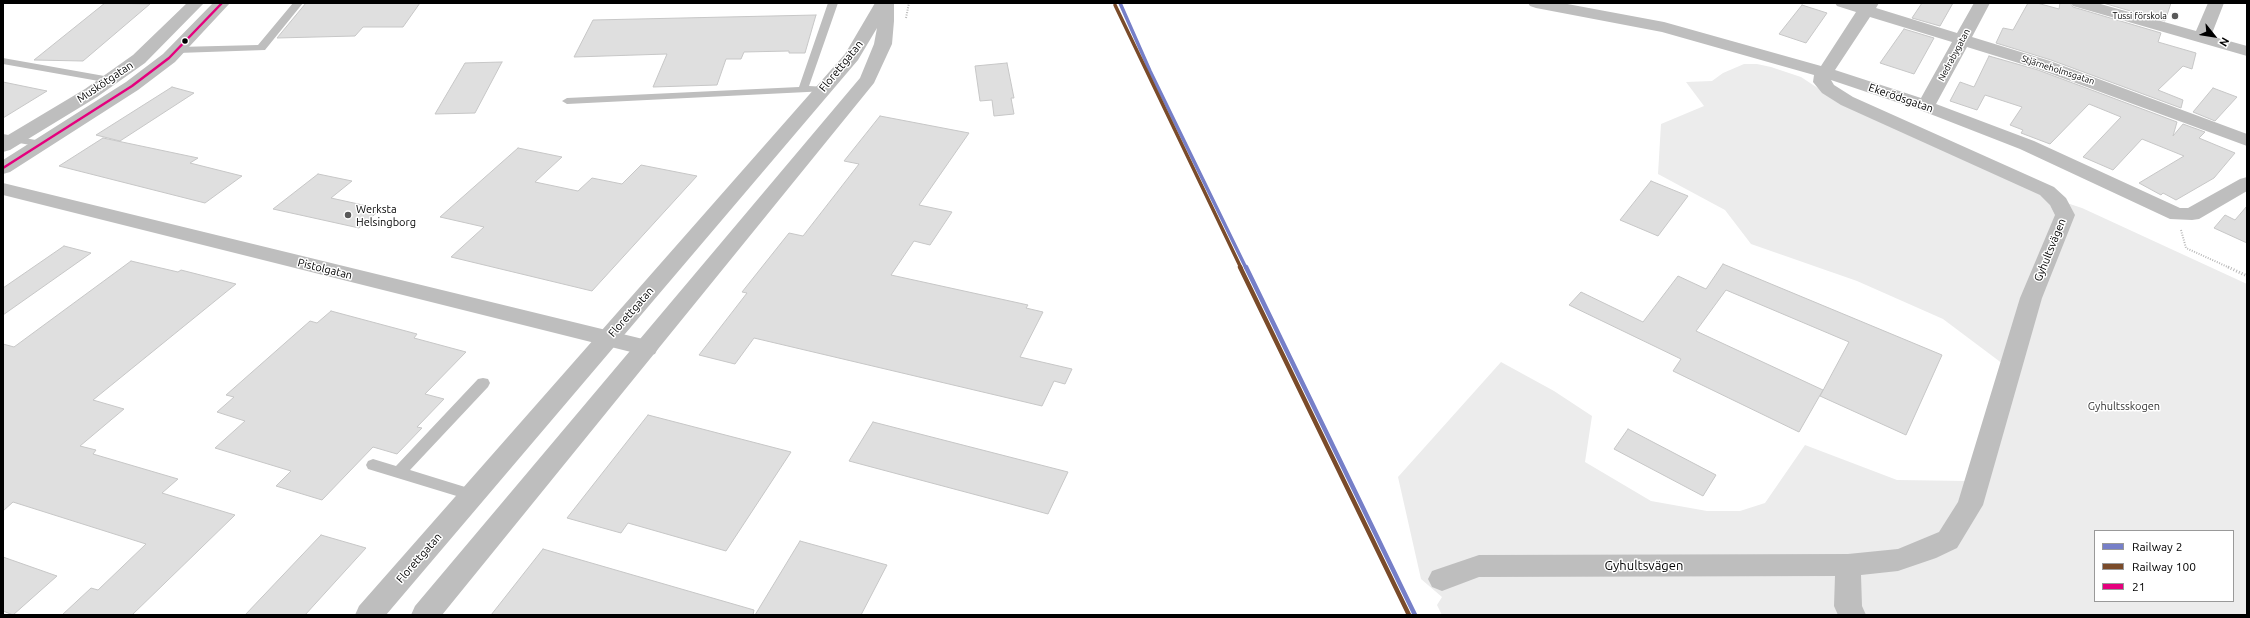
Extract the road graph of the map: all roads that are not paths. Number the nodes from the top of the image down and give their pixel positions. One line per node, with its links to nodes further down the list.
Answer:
1 (196, 3): 18 (street, Muskötgatan)
2 (222, 3): 14 (street, Muskötgatan)
3 (298, 3): 14 (lane)
4 (833, 3): 19 (lane)
5 (884, 3): 19 (street, Florettgatan); 29 (street, Florettgatan)
6 (1536, 3): 17 (street, Ekerödsgatan)
7 (1843, 3): 11 (street, Stjärneholmsgatan)
8 (1982, 3): 13 (street, Nedrabygatan)
9 (2080, 3): 12 (street)
10 (2216, 3): 12 (street)
11 (1868, 6): 13 (street, Stjärneholmsgatan); 17 (street)
12 (2202, 38): 15 (street)
13 (1962, 40): 21 (street, Nedrabygatan); 22 (street, Stjärneholmsgatan)
14 (178, 50): 24 (street, Muskötgatan)
15 (2247, 51)
16 (3, 61): 18 (lane)
17 (1824, 72): 21 (street, Ekerödsgatan); 34 (street, Gyhultsvägen)
18 (110, 80): 23 (street, Muskötgatan)
19 (813, 90): 20 (lane); 28 (street, Florettgatan)
20 (567, 101)
21 (1926, 106): 26 (street, Ekerödsgatan)
22 (2247, 140)
23 (7, 141): 24 (lane)
24 (41, 144): 25 (street, Muskötgatan)
25 (3, 168)
26 (2247, 183)
27 (3, 189): 28 (street, Pistolgatan)
28 (608, 339): 29 (street, Pistolgatan); 33 (street, Florettgatan)
29 (647, 348): 37 (street, Florettgatan)
30 (483, 382): 32 (lane)
31 (373, 466): 32 (lane)
32 (398, 473): 33 (lane)
33 (474, 495): 36 (street, Florettgatan)
34 (1848, 566): 35 (street, Gyhultsvägen); 38 (street)
35 (1442, 579)
36 (369, 615)
37 (425, 615)
38 (1852, 615)

